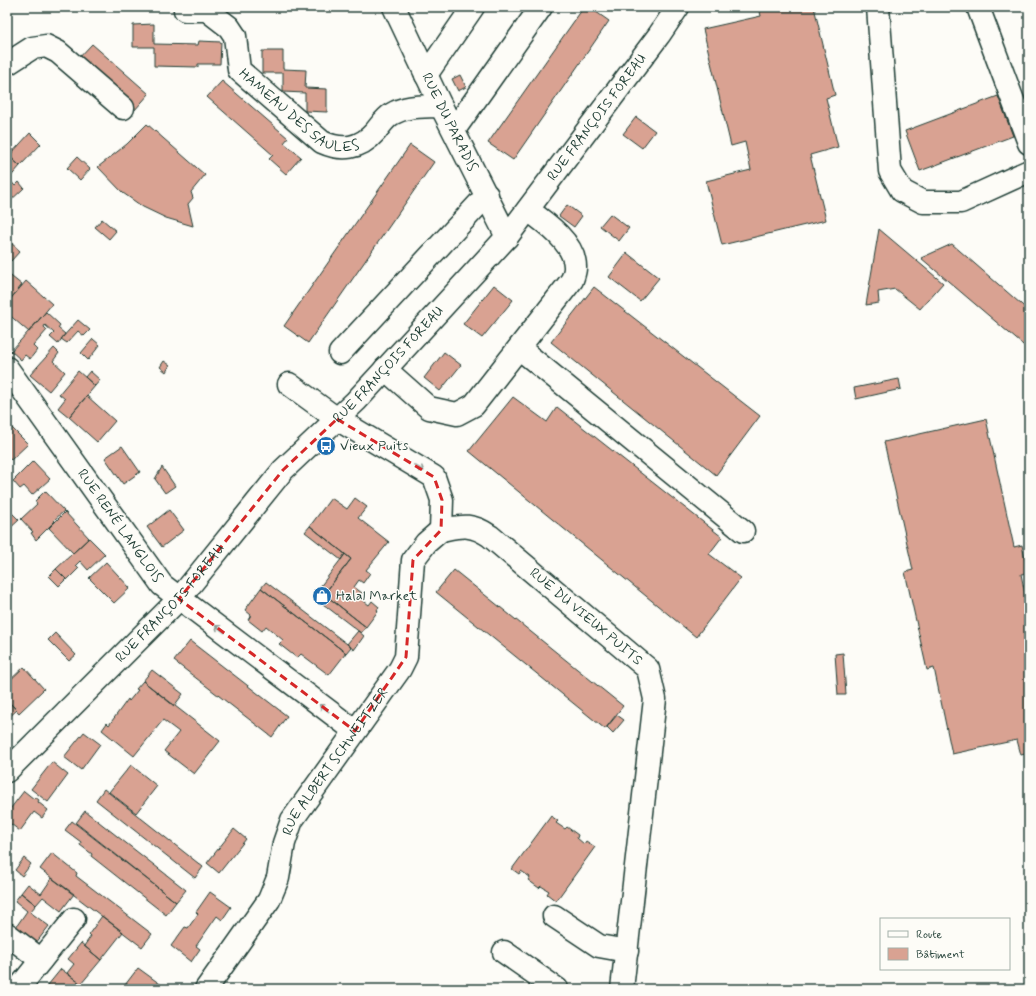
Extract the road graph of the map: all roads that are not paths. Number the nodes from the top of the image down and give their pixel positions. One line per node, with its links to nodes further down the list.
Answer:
1 (394, 7): 9 (street, RUE DU PARADIS)
2 (473, 7): 9 (street)
3 (541, 7): 12 (street)
4 (678, 7): 16 (street, RUE FRANÇOIS FOREAU)
5 (878, 7): 14 (street)
6 (978, 7): 13 (street)
7 (185, 10): 10 (street, HAMEAU DES SAULES)
8 (7, 64): 11 (street)
9 (426, 75): 10 (street, RUE DU PARADIS)
10 (441, 106): 12 (street, RUE DU PARADIS)
11 (123, 108)
12 (454, 130): 15 (street, RUE DU PARADIS)
13 (1029, 143)
14 (1029, 171)
15 (486, 194): 17 (street, RUE DU PARADIS); 19 (street)
16 (528, 210): 17 (street, RUE FRANÇOIS FOREAU); 18 (street)
17 (508, 237): 21 (street, RUE FRANÇOIS FOREAU)
18 (519, 348): 21 (street); 25 (street)
19 (340, 353)
20 (7, 368): 26 (street, RUE RENÉ LANGLOIS)
21 (385, 369): 23 (street, RUE FRANÇOIS FOREAU)
22 (289, 384): 23 (street)
23 (337, 419): 24 (street, one-way to 24); 26 (street, RUE FRANÇOIS FOREAU)
24 (441, 530): 27 (street, RUE ALBERT SCHWEITZER); 33 (street, RUE DU VIEUX PUITS)
25 (744, 531)
26 (180, 599): 27 (street, RUE RENÉ LANGLOIS, one-way to 26); 28 (street, RUE FRANÇOIS FOREAU)
27 (355, 731): 36 (street, RUE ALBERT SCHWEITZER)
28 (7, 771)
29 (554, 916): 33 (street)
30 (74, 918): 34 (street)
31 (7, 934): 34 (street)
32 (504, 952): 37 (street)
33 (627, 952): 38 (street, RUE DU VIEUX PUITS)
34 (41, 960): 35 (street)
35 (18, 989)
36 (206, 989)
37 (557, 989)
38 (622, 989)

